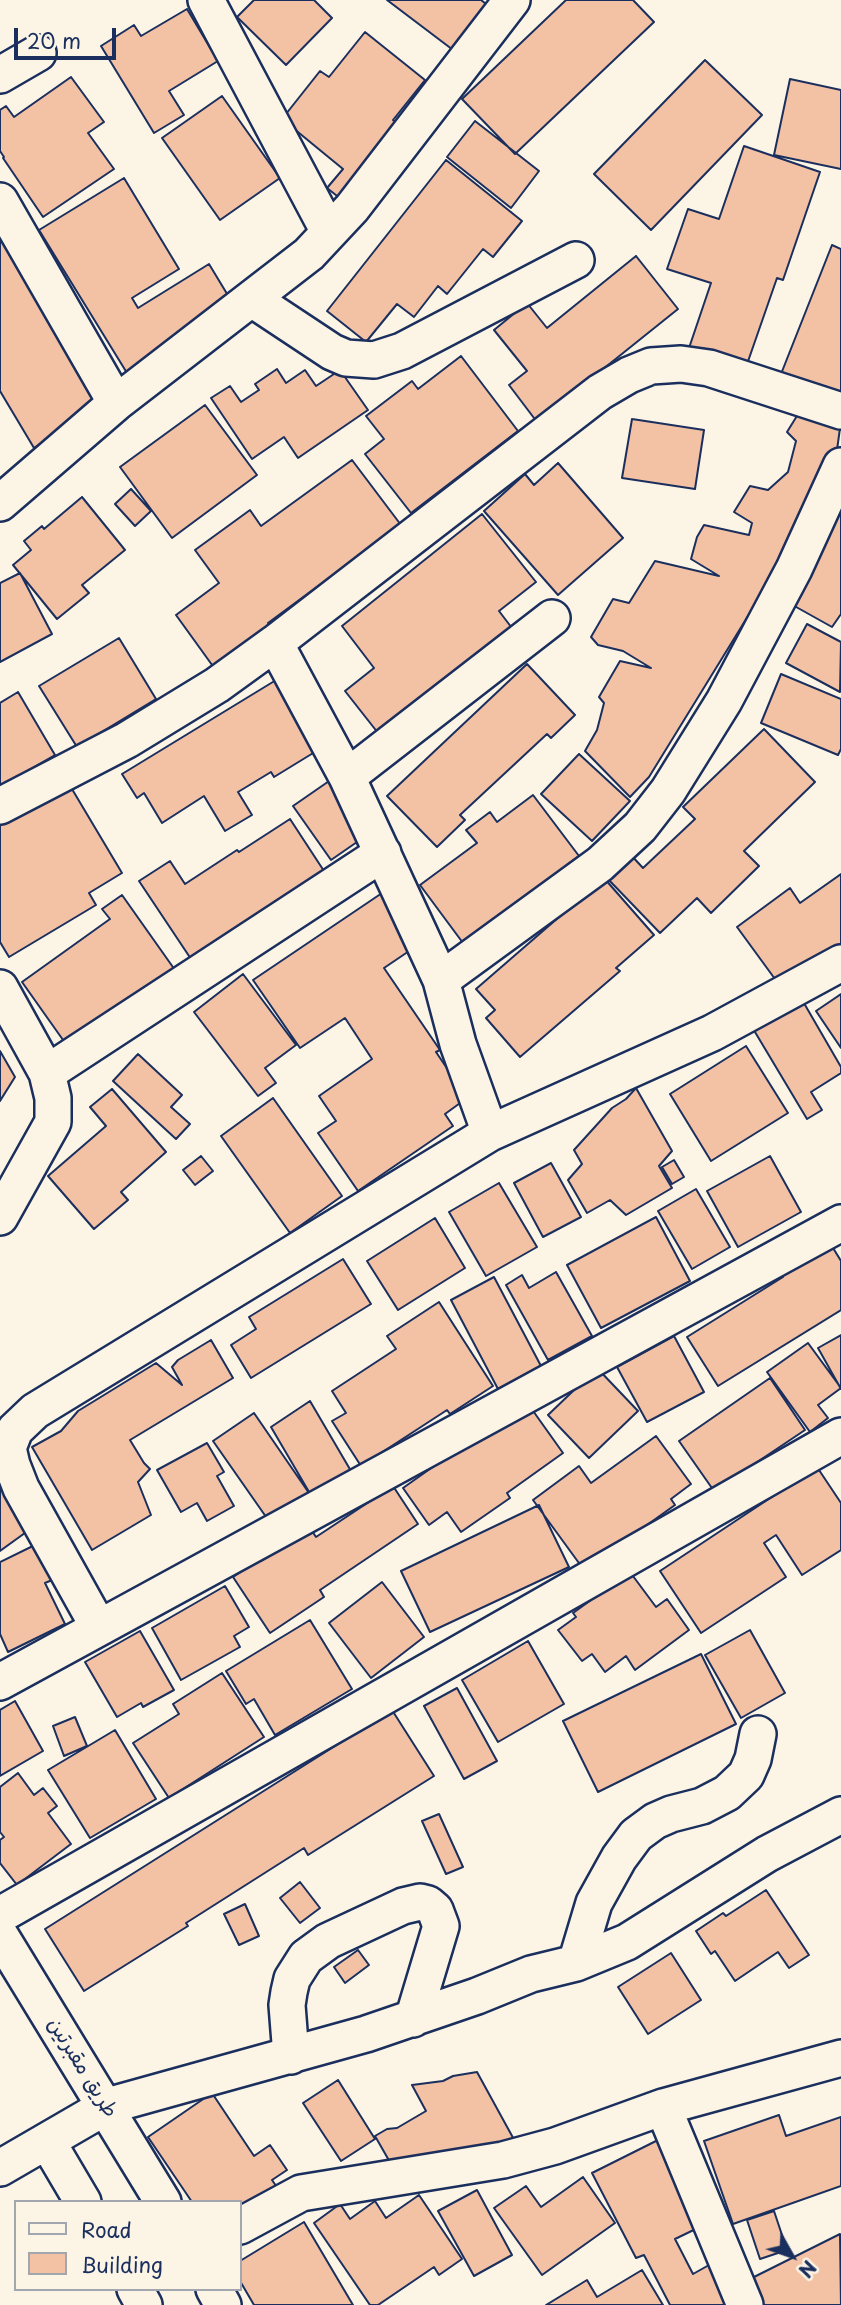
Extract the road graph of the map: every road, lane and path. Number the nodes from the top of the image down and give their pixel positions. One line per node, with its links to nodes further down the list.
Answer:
1 (205, 0): 6 (street)
2 (512, 0): 6 (street)
3 (38, 53): 4 (street)
4 (0, 75)
5 (0, 201): 9 (street)
6 (330, 232): 8 (street)
7 (576, 260): 8 (street)
8 (252, 299): 9 (street)
9 (116, 403): 12 (street)
10 (841, 411): 14 (street)
11 (841, 466): 19 (street)
12 (0, 503)
13 (552, 618): 15 (street)
14 (275, 643): 15 (street); 16 (street)
15 (347, 777): 17 (street)
16 (0, 806)
17 (383, 853): 19 (street); 21 (street)
18 (841, 963): 22 (street)
19 (441, 980): 22 (street)
20 (0, 988): 21 (street)
21 (47, 1073): 23 (street)
22 (490, 1133): 26 (street)
23 (0, 1217)
24 (841, 1223): 26 (street)
25 (841, 1436): 30 (street)
26 (98, 1626): 27 (street)
27 (0, 1682)
28 (758, 1734): 32 (street)
29 (841, 1815): 32 (street)
30 (0, 1915)
31 (0, 1935): 36 (street, طريق مقبرتين)
32 (576, 1964): 33 (street)
33 (412, 2019): 34 (street); 34 (street)
34 (291, 2056): 36 (street)
35 (841, 2058): 37 (street)
36 (107, 2106): 38 (street); 41 (street, طريق مقبرتين)
37 (663, 2107): 42 (street); 43 (street)
38 (47, 2141): 39 (street); 40 (street)
39 (0, 2168)
40 (82, 2200)
41 (162, 2200)
42 (242, 2225)
43 (745, 2305)

